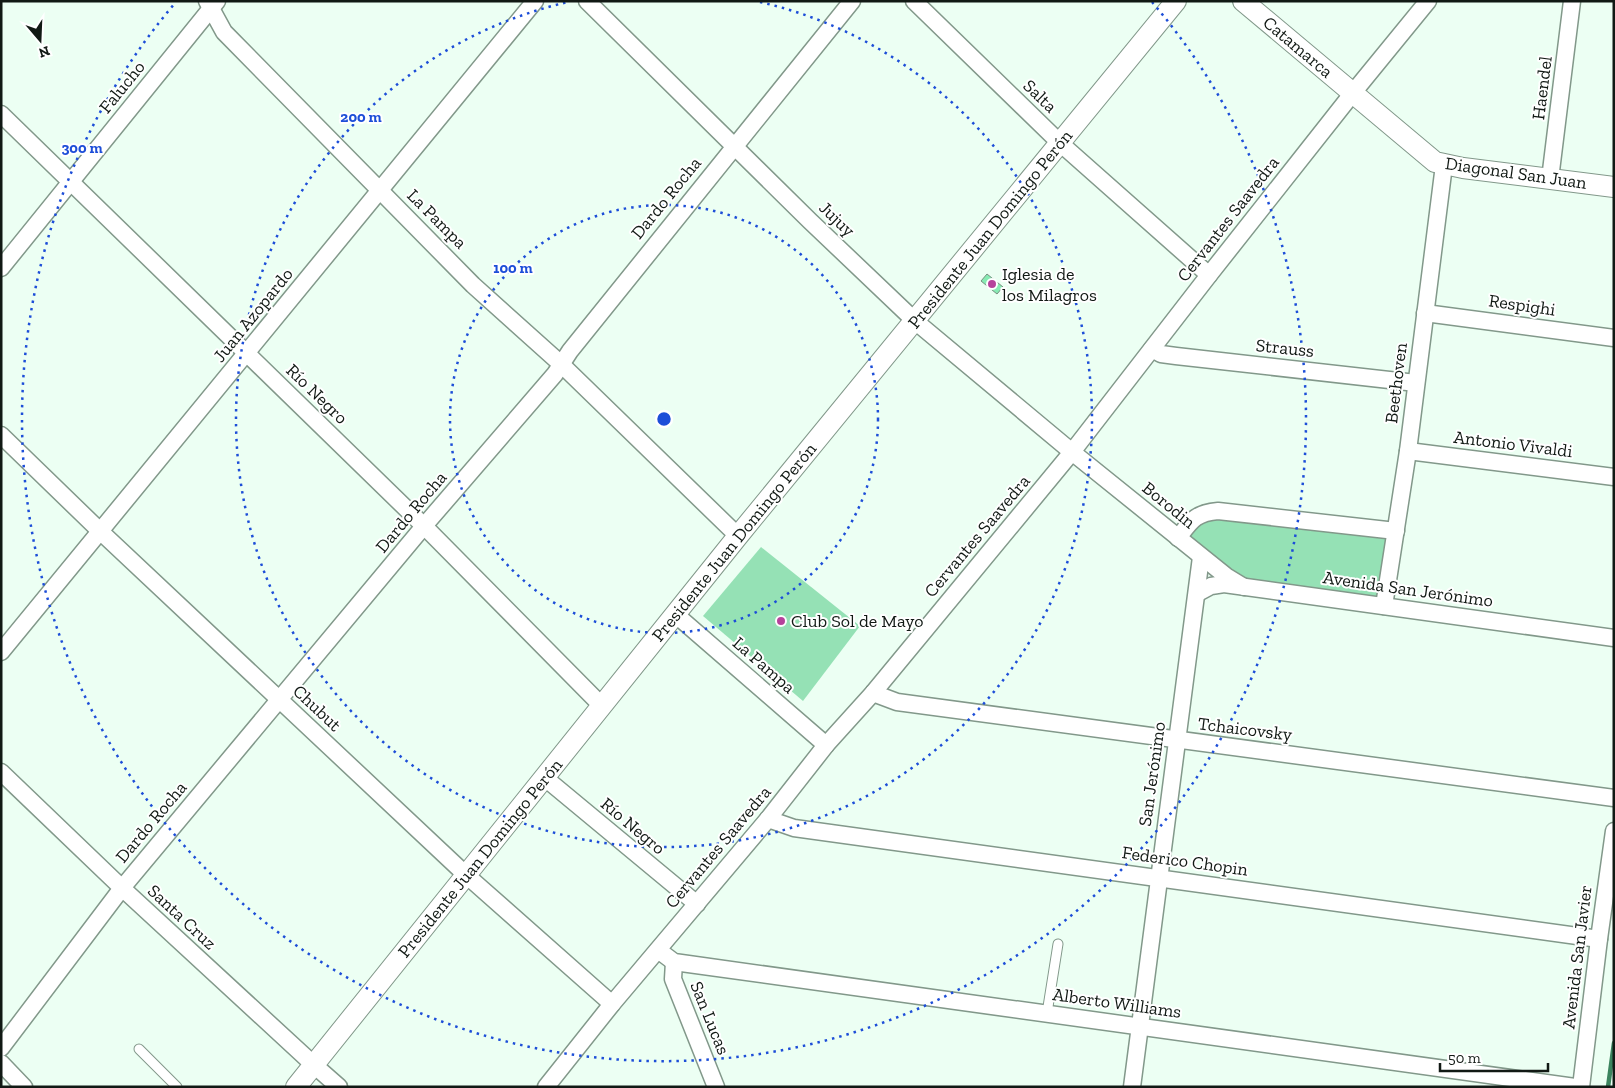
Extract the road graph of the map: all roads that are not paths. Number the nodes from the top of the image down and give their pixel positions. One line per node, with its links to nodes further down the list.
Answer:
1 (535, 1): 18 (street, Juan Azopardo)
2 (587, 1): 13 (street, Jujuy)
3 (852, 1): 13 (street, Dardo Rocha)
4 (914, 1): 12 (street, Salta)
5 (1176, 1): 12 (street, Presidente Juan Domingo Perón)
6 (1243, 1): 10 (street, Catamarca)
7 (1428, 1): 10 (street, Cervantes Saavedra)
8 (1572, 1): 15 (street, Haendel)
9 (212, 4): 16 (street, Falucho); 18 (street, La Pampa)
10 (1352, 94): 14 (street, Diagonal San Juan); 20 (street, Cervantes Saavedra)
11 (1, 114): 16 (street, Río Negro)
12 (1060, 143): 20 (street, Salta); 22 (street, Presidente Juan Domingo Perón)
13 (734, 145): 22 (street, Jujuy); 26 (street, Dardo Rocha)
14 (1444, 165): 15 (street, Diagonal San Juan); 21 (street, Beethoven)
15 (1550, 179): 17 (street, Diagonal San Juan)
16 (71, 182): 19 (street, Falucho); 25 (street, Río Negro)
17 (1614, 187)
18 (380, 191): 25 (street, Juan Azopardo); 26 (street, La Pampa)
19 (1, 268)
20 (1209, 274): 24 (street, Cervantes Saavedra)
21 (1425, 313): 23 (street, Respighi); 27 (street, Beethoven)
22 (915, 321): 30 (street, Jujuy); 35 (street, Presidente Juan Domingo Perón)
23 (1614, 338)
24 (1152, 349): 27 (street, Strauss); 30 (street, Cervantes Saavedra)
25 (248, 354): 32 (street, Río Negro); 34 (street, Juan Azopardo)
26 (561, 364): 32 (street, Dardo Rocha); 35 (street, La Pampa)
27 (1416, 383): 29 (street, Beethoven)
28 (1, 435): 34 (street, Chubut)
29 (1408, 451): 31 (street, Antonio Vivaldi); 33 (street, Beethoven)
30 (1072, 452): 36 (street, Borodin); 44 (street, Cervantes Saavedra)
31 (1614, 477)
32 (424, 526): 45 (street, Dardo Rocha); 46 (street, Río Negro)
33 (1396, 531): 36 (street); 40 (street, Beethoven)
34 (101, 532): 43 (street, Juan Azopardo); 45 (street, Chubut)
35 (738, 536): 41 (street, Presidente Juan Domingo Perón)
36 (1178, 538): 37 (street, Borodin)
37 (1201, 556): 38 (street, Borodin); 39 (street, San Jerónimo)
38 (1244, 587): 39 (street, Avenida San Jerónimo); 40 (street, Avenida San Jerónimo)
39 (1198, 592): 47 (street, San Jerónimo)
40 (1384, 606): 42 (street, Avenida San Jerónimo)
41 (676, 614): 46 (street, Presidente Juan Domingo Perón); 48 (street, La Pampa)
42 (1614, 638)
43 (1, 652)
44 (873, 692): 47 (street, Tchaicovsky); 48 (street, Cervantes Saavedra)
45 (279, 700): 54 (street, Chubut); 56 (street, Dardo Rocha)
46 (602, 706): 50 (street, Presidente Juan Domingo Perón)
47 (1177, 740): 51 (street, Tchaicovsky); 55 (street, San Jerónimo)
48 (826, 746): 52 (street, Cervantes Saavedra)
49 (1, 772): 56 (street, Santa Cruz)
50 (545, 778): 54 (street, Presidente Juan Domingo Perón); 57 (street, Río Negro)
51 (1614, 798)
52 (768, 820): 55 (street, Federico Chopin); 57 (street, Cervantes Saavedra)
53 (1614, 831): 58 (street, Avenida San Javier)
54 (465, 874): 62 (street, Chubut); 68 (street, Presidente Juan Domingo Perón)
55 (1158, 877): 58 (street, Federico Chopin); 64 (street, San Jerónimo)
56 (122, 888): 65 (street, Dardo Rocha); 68 (street, Santa Cruz)
57 (696, 904): 60 (street, Cervantes Saavedra)
58 (1599, 939): 77 (street, Avenida San Javier)
59 (1058, 944): 63 (lane)
60 (658, 950): 61 (street, Alberto Williams); 62 (street, Cervantes Saavedra)
61 (674, 962): 63 (street, Alberto Williams); 74 (street, San Lucas)
62 (612, 1004): 73 (street, Cervantes Saavedra)
63 (1047, 1014): 64 (street, Alberto Williams)
64 (1140, 1026): 75 (street, San Jerónimo); 76 (street, Alberto Williams)
65 (1, 1048)
66 (139, 1049): 70 (lane)
67 (1, 1063): 69 (street)
68 (314, 1065): 71 (street, Presidente Juan Domingo Perón); 72 (street, Santa Cruz)
69 (24, 1087)
70 (177, 1087)
71 (296, 1087)
72 (339, 1087)
73 (546, 1087)
74 (716, 1087)
75 (1132, 1087)
76 (1575, 1087)
77 (1581, 1087)

